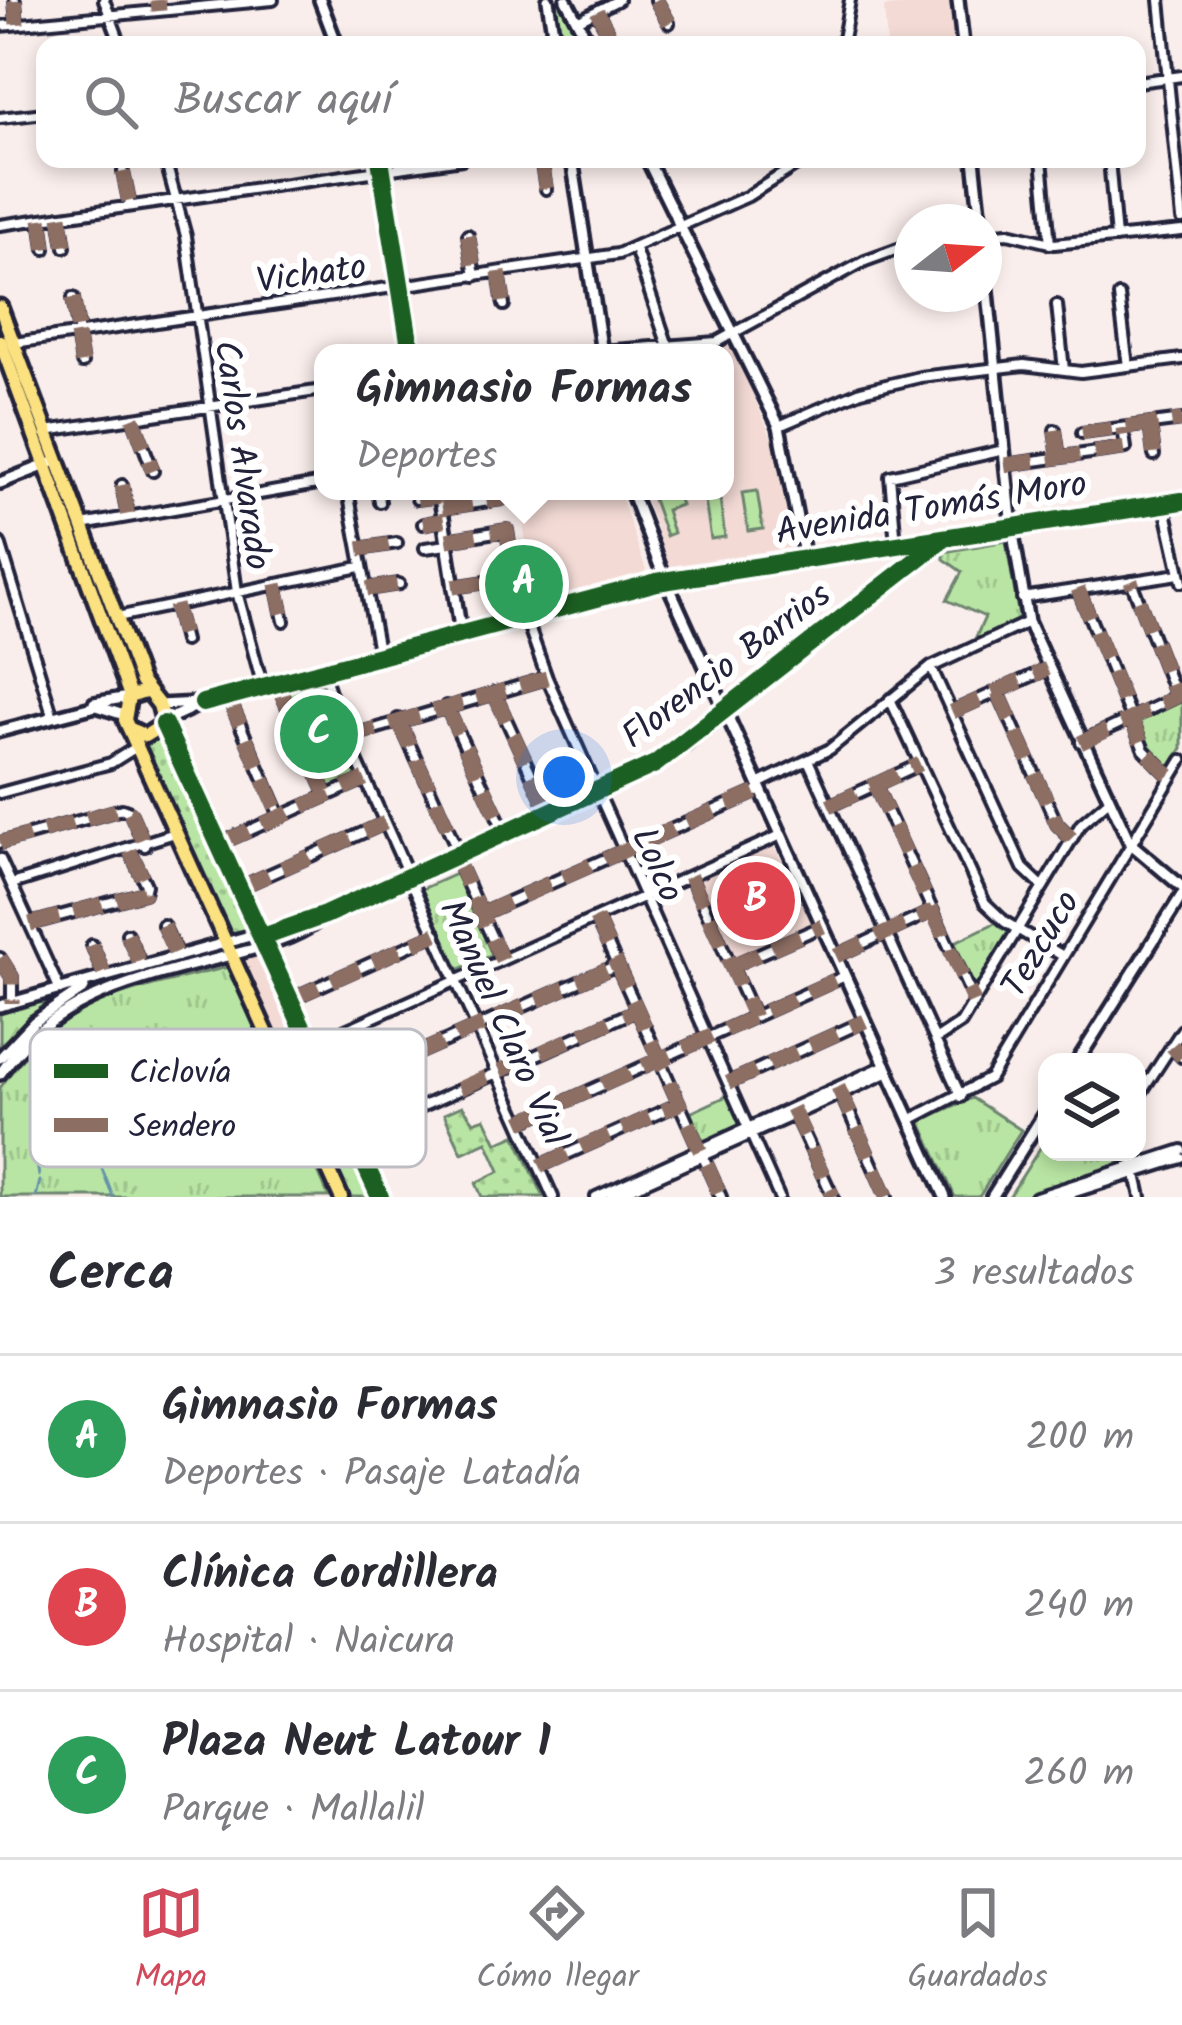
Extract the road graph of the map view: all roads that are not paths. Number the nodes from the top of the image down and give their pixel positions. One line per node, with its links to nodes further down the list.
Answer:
1 (15, 0): 17 (street)
2 (104, 0): 14 (street)
3 (273, 0): 12 (street)
4 (320, 0): 20 (main road)
5 (548, 0): 21 (main road)
6 (566, 0): 15 (main road)
7 (618, 0): 13 (street)
8 (656, 0): 16 (street)
9 (850, 0): 24 (street)
10 (958, 0): 25 (main road)
11 (1160, 0): 27 (street)
12 (159, 5): 14 (street)
13 (597, 11): 15 (street); 23 (street)
14 (110, 15): 17 (street); 19 (street)
15 (578, 21): 22 (main road)
16 (669, 23)
17 (17, 24): 18 (street)
18 (0, 26)
19 (118, 36)
20 (334, 36)
21 (554, 36)
22 (586, 36)
23 (610, 36)
24 (844, 36)
25 (962, 36)
26 (1182, 76): 27 (street)
27 (1168, 78): 28 (street); 48 (street)
28 (1146, 81)
29 (36, 114): 30 (street)
30 (0, 118)
31 (168, 168): 43 (street, Carlos Alvarado)
32 (359, 168): 43 (street)
33 (383, 168): 63 (main road)
34 (542, 168): 42 (street)
35 (573, 168): 60 (main road)
36 (652, 168): 50 (main road)
37 (784, 168): 50 (street, Vichato)
38 (975, 168): 44 (main road)
39 (1043, 168): 55 (street)
40 (1110, 168): 54 (street)
41 (123, 172): 45 (street)
42 (545, 189)
43 (178, 200): 45 (street); 70 (street, Carlos Alvarado)
44 (979, 204)
45 (130, 206): 46 (street)
46 (60, 216): 47 (street); 56 (street)
47 (41, 219): 49 (street); 57 (street)
48 (1182, 219)
49 (0, 225)
50 (682, 229): 58 (street, Vichato); 72 (main road)
51 (1182, 231): 54 (street)
52 (1002, 234): 55 (street)
53 (468, 235): 62 (street)
54 (1116, 238): 55 (street)
55 (1050, 244)
56 (65, 248)
57 (45, 249)
58 (634, 249): 60 (street, Vichato); 76 (street)
59 (894, 251): 72 (street)
60 (588, 260): 61 (street, Vichato); 75 (main road)
61 (499, 272): 62 (street, Vichato); 66 (street)
62 (475, 276): 63 (street, Vichato)
63 (401, 286): 70 (street, Vichato); 74 (main road)
64 (1119, 296): 80 (street)
65 (74, 298): 71 (street)
66 (504, 305)
67 (1057, 305): 82 (street)
68 (0, 307): 73 (main road)
69 (990, 312): 81 (main road)
70 (197, 316): 71 (street, Vichato); 84 (street, Carlos Alvarado)
71 (78, 334): 73 (street, Vichato); 79 (street)
72 (735, 334): 77 (street); 88 (main road)
73 (7, 342): 91 (main road); 96 (main road)
74 (410, 344)
75 (601, 344)
76 (667, 344)
77 (710, 344)
78 (1182, 359): 80 (street)
79 (82, 363)
80 (1128, 366): 82 (street)
81 (996, 368): 82 (street); 88 (street); 93 (main road)
82 (1064, 370)
83 (314, 391): 84 (street)
84 (210, 406): 85 (street); 102 (street, Carlos Alvarado)
85 (133, 418): 91 (street); 98 (street)
86 (1182, 420): 87 (street)
87 (1150, 424): 89 (street); 94 (street)
88 (779, 426): 125 (main road)
89 (1123, 428): 92 (street); 95 (street)
90 (1055, 430): 95 (street)
91 (46, 431): 96 (main road)
92 (1082, 433)
93 (1004, 450): 97 (main road); 121 (street)
94 (1154, 455)
95 (1059, 458): 97 (street)
96 (52, 462): 99 (main road); 112 (main road); 156 (main road)
97 (1006, 465): 113 (main road)
98 (153, 470)
99 (0, 483)
100 (122, 485): 110 (street)
101 (314, 485): 102 (street)
102 (224, 500): 110 (street); 137 (street, Carlos Alvarado)
103 (350, 500): 124 (street)
104 (441, 500): 109 (main road)
105 (498, 500): 109 (street)
106 (635, 500): 130 (main road)
107 (1182, 501): 108 (main road, Avenida Tomás Moro)
108 (1164, 503): 113 (main road, Avenida Tomás Moro); 129 (street)
109 (443, 514): 111 (street); 117 (main road)
110 (128, 517): 112 (street)
111 (423, 524)
112 (82, 525): 141 (main road)
113 (1012, 528): 115 (main road, Avenida Tomás Moro); 138 (main road)
114 (487, 534): 117 (street); 120 (street); 123 (street)
115 (946, 537): 116 (main road, Avenida Tomás Moro); 127 (main road, Florencio Barrios)
116 (926, 540): 121 (main road, Avenida Tomás Moro); 127 (main road, Florencio Barrios)
117 (447, 542): 122 (street); 134 (main road)
118 (0, 543): 165 (street)
119 (398, 543): 124 (street)
120 (509, 544)
121 (896, 544): 125 (main road, Avenida Tomás Moro)
122 (425, 548)
123 (489, 548)
124 (359, 549): 126 (street)
125 (805, 559): 130 (main road, Avenida Tomás Moro)
126 (360, 567): 132 (street); 135 (street)
127 (896, 573): 164 (main road, Florencio Barrios)
128 (513, 578): 134 (street)
129 (1180, 578): 131 (street)
130 (667, 580): 140 (main road, Avenida Tomás Moro); 164 (main road)
131 (1130, 581): 136 (street); 167 (street)
132 (276, 584): 137 (street); 142 (street)
133 (399, 584): 135 (street)
134 (454, 586): 144 (main road)
135 (367, 589): 146 (street)
136 (1078, 589): 138 (street); 167 (street)
137 (237, 592): 139 (street); 152 (street, Carlos Alvarado)
138 (1022, 598): 143 (main road)
139 (175, 605): 141 (street); 145 (street)
140 (524, 616): 144 (main road, Avenida Tomás Moro); 150 (street, Lolco)
141 (116, 617): 153 (main road)
142 (284, 621)
143 (1028, 622): 147 (street); 148 (main road)
144 (461, 634): 146 (main road, Avenida Tomás Moro)
145 (184, 641)
146 (380, 656): 149 (main road, Avenida Tomás Moro)
147 (931, 667): 158 (street); 163 (street)
148 (1047, 669): 154 (street); 172 (main road)
149 (323, 671): 151 (main road, Avenida Tomás Moro); 171 (street, Manuel Claro Vial)
150 (547, 678): 155 (street); 182 (street, Lolco)
151 (277, 683): 152 (main road, Avenida Tomás Moro); 183 (street)
152 (262, 687): 157 (main road, Avenida Tomás Moro)
153 (145, 692): 156 (main road); 160 (main road)
154 (998, 692): 163 (street); 192 (street)
155 (494, 693): 161 (street); 186 (street)
156 (129, 696): 162 (main road); 168 (main road)
157 (228, 697): 159 (main road, Avenida Tomás Moro); 187 (street)
158 (890, 699): 174 (street); 176 (street)
159 (203, 703): 160 (main road, Avenida Tomás Moro); 169 (main road, Avenida Tomás Moro)
160 (159, 705): 169 (main road)
161 (446, 706): 166 (street); 190 (street)
162 (78, 710): 165 (main road); 168 (main road)
163 (952, 712): 205 (street)
164 (727, 713): 180 (main road); 182 (main road, Florencio Barrios)
165 (53, 717): 170 (main road)
166 (398, 719): 171 (street); 199 (street)
167 (1131, 720): 172 (street); 177 (street)
168 (127, 722): 169 (main road); 173 (main road)
169 (164, 722): 194 (main road)
170 (0, 731)
171 (347, 736): 178 (street, Manuel Claro Vial)
172 (1080, 742): 184 (main road)
173 (137, 750): 181 (street); 189 (main road)
174 (808, 760): 180 (street); 185 (street)
175 (1182, 760): 177 (street, Tezcuco)
176 (920, 764): 179 (street); 214 (street)
177 (1171, 777): 195 (street, Tezcuco)
178 (365, 778): 183 (street); 188 (street, Manuel Claro Vial)
179 (875, 785): 185 (street); 208 (street)
180 (760, 787): 191 (main road); 197 (street)
181 (0, 793)
182 (598, 794): 186 (main road, Florencio Barrios); 197 (street, Lolco)
183 (327, 796): 187 (street)
184 (1108, 801): 192 (street); 195 (main road)
185 (829, 806): 215 (street)
186 (550, 815): 190 (main road, Florencio Barrios)
187 (280, 817): 194 (street)
188 (385, 823): 202 (street, Manuel Claro Vial); 204 (street)
189 (176, 832): 196 (street); 220 (main road)
190 (506, 835): 199 (main road, Florencio Barrios)
191 (782, 835): 201 (street); 213 (main road)
192 (1072, 838): 205 (street)
193 (0, 842): 196 (street)
194 (221, 843): 204 (main road)
195 (1130, 843): 206 (main road); 222 (street, Tezcuco)
196 (145, 846): 198 (street)
197 (624, 850): 207 (street, Lolco); 209 (street)
198 (130, 851): 203 (street); 211 (street)
199 (458, 856): 202 (main road, Florencio Barrios); 209 (street)
200 (0, 859): 203 (street)
201 (690, 876): 207 (street); 227 (street)
202 (410, 878): 217 (street, Manuel Claro Vial); 218 (main road, Florencio Barrios)
203 (12, 884): 211 (street)
204 (241, 887): 218 (main road)
205 (1043, 887): 214 (street)
206 (1182, 891): 251 (main road)
207 (644, 896): 210 (street); 246 (street, Lolco)
208 (933, 911): 215 (street); 235 (street)
209 (481, 914): 225 (street)
210 (596, 918): 225 (street); 226 (street)
211 (30, 924): 233 (street)
212 (164, 925): 224 (street)
213 (823, 926): 221 (main road); 227 (street)
214 (1018, 930): 222 (street); 235 (street)
215 (886, 933): 221 (street); 247 (street)
216 (127, 934): 228 (street)
217 (436, 934): 231 (street, Manuel Claro Vial); 234 (street)
218 (265, 941): 220 (main road, Florencio Barrios); 234 (main road)
219 (92, 944): 230 (street)
220 (230, 950): 224 (main road, Florencio Barrios); 241 (main road, Florencio Barrios); 242 (main road)
221 (836, 956): 229 (main road)
222 (1063, 956): 261 (street, Tezcuco)
223 (0, 958): 236 (street, Florencio Barrios)
224 (178, 958): 228 (main road, Florencio Barrios)
225 (502, 960): 231 (street)
226 (617, 964): 237 (street); 240 (street)
227 (731, 966): 238 (street)
228 (142, 968): 230 (main road, Florencio Barrios)
229 (845, 976): 238 (street); 239 (main road)
230 (106, 979): 232 (main road, Florencio Barrios)
231 (457, 980): 240 (street, Manuel Claro Vial); 244 (street)
232 (94, 984): 233 (main road, Florencio Barrios); 252 (main road)
233 (60, 990): 236 (main road, Florencio Barrios)
234 (291, 999): 243 (main road)
235 (974, 1002): 247 (street)
236 (6, 1004)
237 (638, 1010): 254 (street); 256 (street)
238 (754, 1016): 246 (street)
239 (866, 1021): 255 (main road); 258 (street)
240 (477, 1027): 250 (street); 256 (street, Manuel Claro Vial)
241 (44, 1029)
242 (265, 1029)
243 (305, 1029)
244 (348, 1029)
245 (1182, 1030): 249 (street)
246 (708, 1037): 254 (street); 258 (street, Lolco)
247 (935, 1040): 261 (street)
248 (30, 1043): 257 (main road, Florencio Barrios)
249 (1172, 1046): 253 (street); 259 (street)
250 (426, 1049)
251 (1083, 1053)
252 (0, 1058)
253 (1182, 1058)
254 (659, 1059): 263 (street); 266 (street)
255 (887, 1069): 260 (street); 265 (main road)
256 (497, 1071): 262 (street); 266 (street, Manuel Claro Vial)
257 (0, 1074)
258 (728, 1083): 268 (street, Lolco)
259 (1146, 1085)
260 (840, 1090): 264 (street); 285 (street)
261 (961, 1097): 265 (street, Tezcuco)
262 (426, 1104)
263 (679, 1104): 269 (street); 272 (street)
264 (794, 1111): 268 (street); 284 (street)
265 (910, 1120): 286 (main road)
266 (520, 1122): 272 (street, Manuel Claro Vial)
267 (1038, 1124): 276 (main road)
268 (750, 1131): 269 (street); 283 (street, Lolco)
269 (701, 1153): 280 (street); 281 (street); 282 (street)
270 (1182, 1154): 275 (street)
271 (1132, 1161): 275 (street)
272 (540, 1166): 279 (street, Manuel Claro Vial)
273 (327, 1167): 277 (main road)
274 (367, 1167): 278 (main road)
275 (1133, 1170): 287 (street); 288 (street); 289 (street)
276 (994, 1196)
277 (340, 1197)
278 (380, 1197)
279 (554, 1197)
280 (596, 1197)
281 (612, 1197)
282 (722, 1197)
283 (779, 1197)
284 (833, 1197)
285 (886, 1197)
286 (945, 1197)
287 (1036, 1197)
288 (1059, 1197)
289 (1141, 1197)

